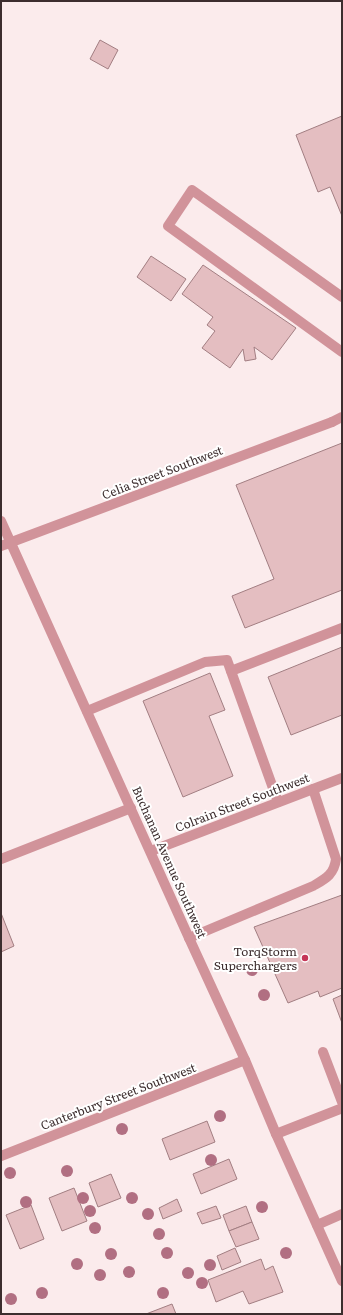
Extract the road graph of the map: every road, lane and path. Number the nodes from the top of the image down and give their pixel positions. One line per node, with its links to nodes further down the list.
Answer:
1 (342, 297): 2 (street)
2 (342, 352)
3 (342, 417): 5 (street, Celia Street Southwest)
4 (1, 521): 5 (street, Buchanan Avenue Southwest)
5 (6, 544): 8 (street, Buchanan Avenue Southwest)
6 (342, 628): 7 (street)
7 (231, 671): 8 (street); 11 (street)
8 (87, 711): 12 (street, Buchanan Avenue Southwest)
9 (342, 778): 10 (street, Colrain Street Southwest)
10 (313, 789): 11 (street, Colrain Street Southwest); 15 (street)
11 (278, 802): 13 (street, Colrain Street Southwest)
12 (131, 808): 13 (street, Buchanan Avenue Southwest); 14 (street)
13 (151, 851): 15 (street, Buchanan Avenue Southwest)
14 (1, 859)
15 (189, 938): 17 (street, Buchanan Avenue Southwest)
16 (323, 1052): 18 (street)
17 (245, 1060): 20 (street, Buchanan Avenue Southwest); 21 (street, Canterbury Street Southwest)
18 (342, 1102)
19 (342, 1109): 20 (street)
20 (276, 1134): 23 (street, Buchanan Avenue Southwest)
21 (1, 1156)
22 (342, 1214): 23 (street)
23 (316, 1225): 24 (street, Buchanan Avenue Southwest)
24 (342, 1281)

